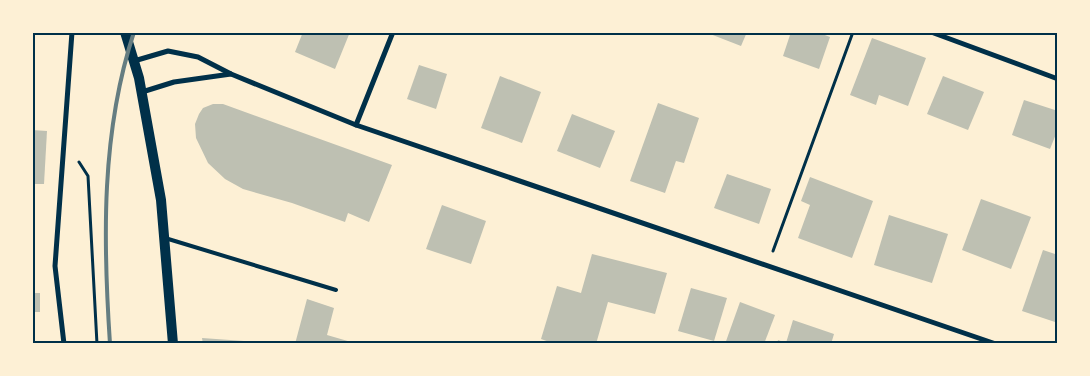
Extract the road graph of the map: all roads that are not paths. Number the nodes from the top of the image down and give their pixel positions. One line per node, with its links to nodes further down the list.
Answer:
1 (72, 32): 12 (street)
2 (125, 32): 5 (main road)
3 (393, 32): 9 (street)
4 (931, 32): 7 (street)
5 (134, 61): 6 (street); 8 (main road)
6 (231, 74): 8 (street); 9 (street)
7 (1058, 79)
8 (142, 92): 10 (main road)
9 (356, 125): 14 (street)
10 (165, 238): 11 (lane); 13 (main road)
11 (336, 290)
12 (64, 344)
13 (173, 344)
14 (996, 344)

